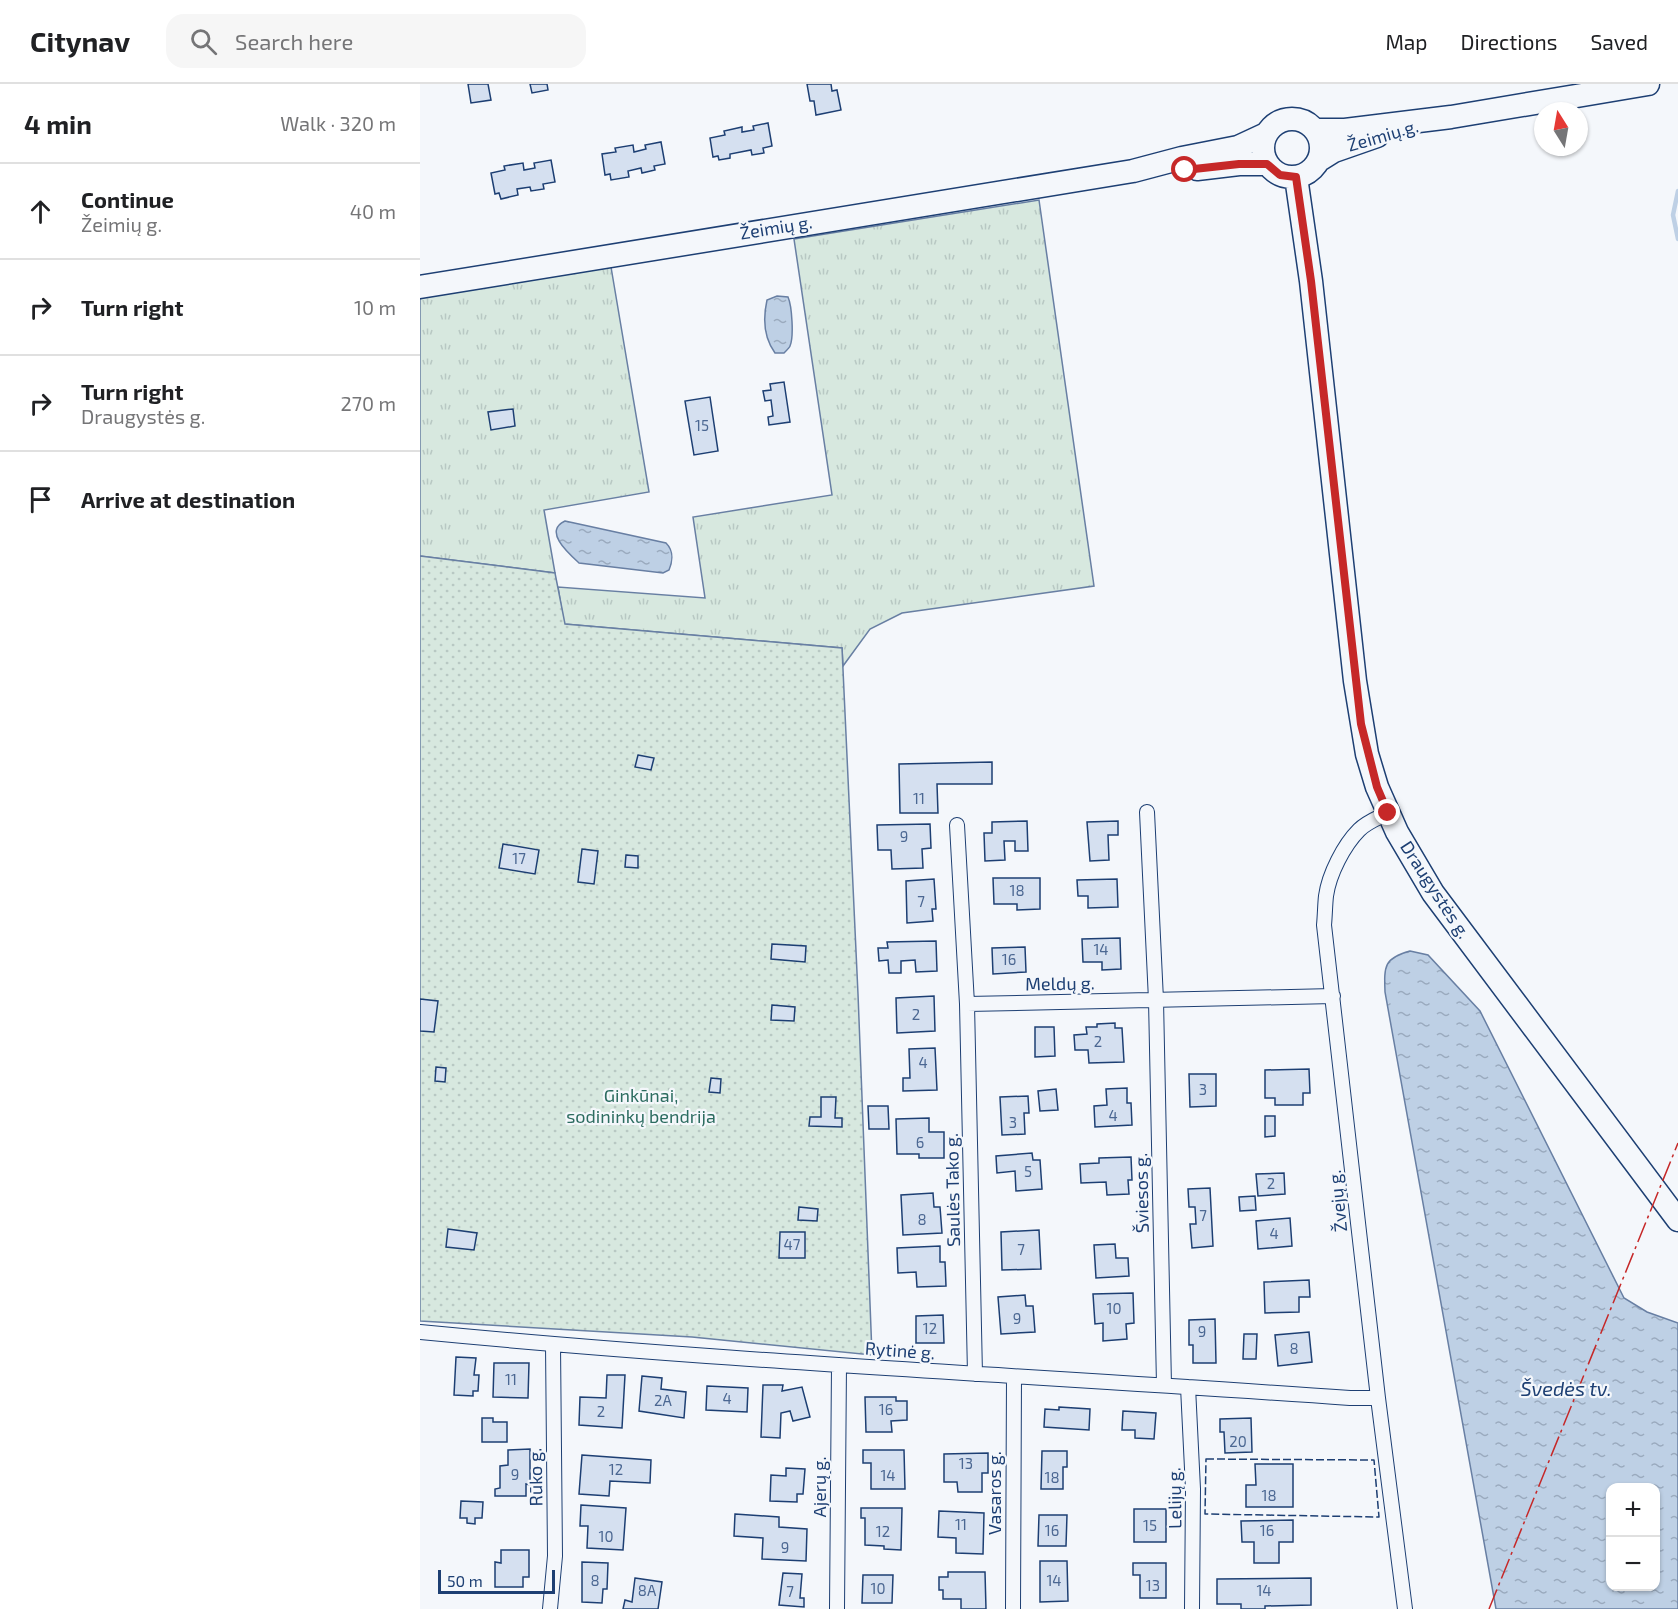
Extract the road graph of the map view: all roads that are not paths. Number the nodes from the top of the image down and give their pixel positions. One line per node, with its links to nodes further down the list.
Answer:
1 (1638, 85): 2 (main road, Žeimių g.)
2 (1451, 117): 3 (main road, Žeimių g.); 5 (main road, Žeimių g.)
3 (1315, 130): 4 (main road); 5 (main road)
4 (1266, 134): 6 (main road); 7 (main road, Žeimių g.)
5 (1318, 161): 8 (main road)
6 (1267, 164): 7 (main road, Žeimių g.); 8 (main road)
7 (1133, 171): 9 (main road, Žeimių g.)
8 (1296, 177): 11 (main road, Draugystės g.)
9 (420, 287)
10 (1147, 812): 14 (street, Šviesos g.)
11 (1388, 813): 13 (street, Žvejų g.); 16 (main road, Draugystės g.)
12 (957, 825): 15 (street)
13 (1333, 996): 14 (street, Meldų g.); 24 (street, Žvejų g.)
14 (1156, 1000): 15 (street, Meldų g.); 22 (street, Šviesos g.)
15 (967, 1004): 20 (street, Saulės Tako g.)
16 (1678, 1220)
17 (420, 1332): 18 (street, Rytinė g.)
18 (553, 1345): 19 (street, Rytinė g.); 25 (street, Rūko g.)
19 (839, 1365): 20 (street, Rytinė g.); 26 (street, Ajerų g.)
20 (975, 1374): 21 (street, Rytinė g.)
21 (1014, 1377): 22 (street, Rytinė g.); 27 (street, Vasaros g.)
22 (1164, 1385): 23 (street, Rytinė g.)
23 (1188, 1387): 24 (street, Rytinė g.); 28 (street, Lelijų g.)
24 (1378, 1398): 29 (street, Žvejų g.)
25 (550, 1609)
26 (837, 1609)
27 (1013, 1609)
28 (1192, 1609)
29 (1405, 1609)

